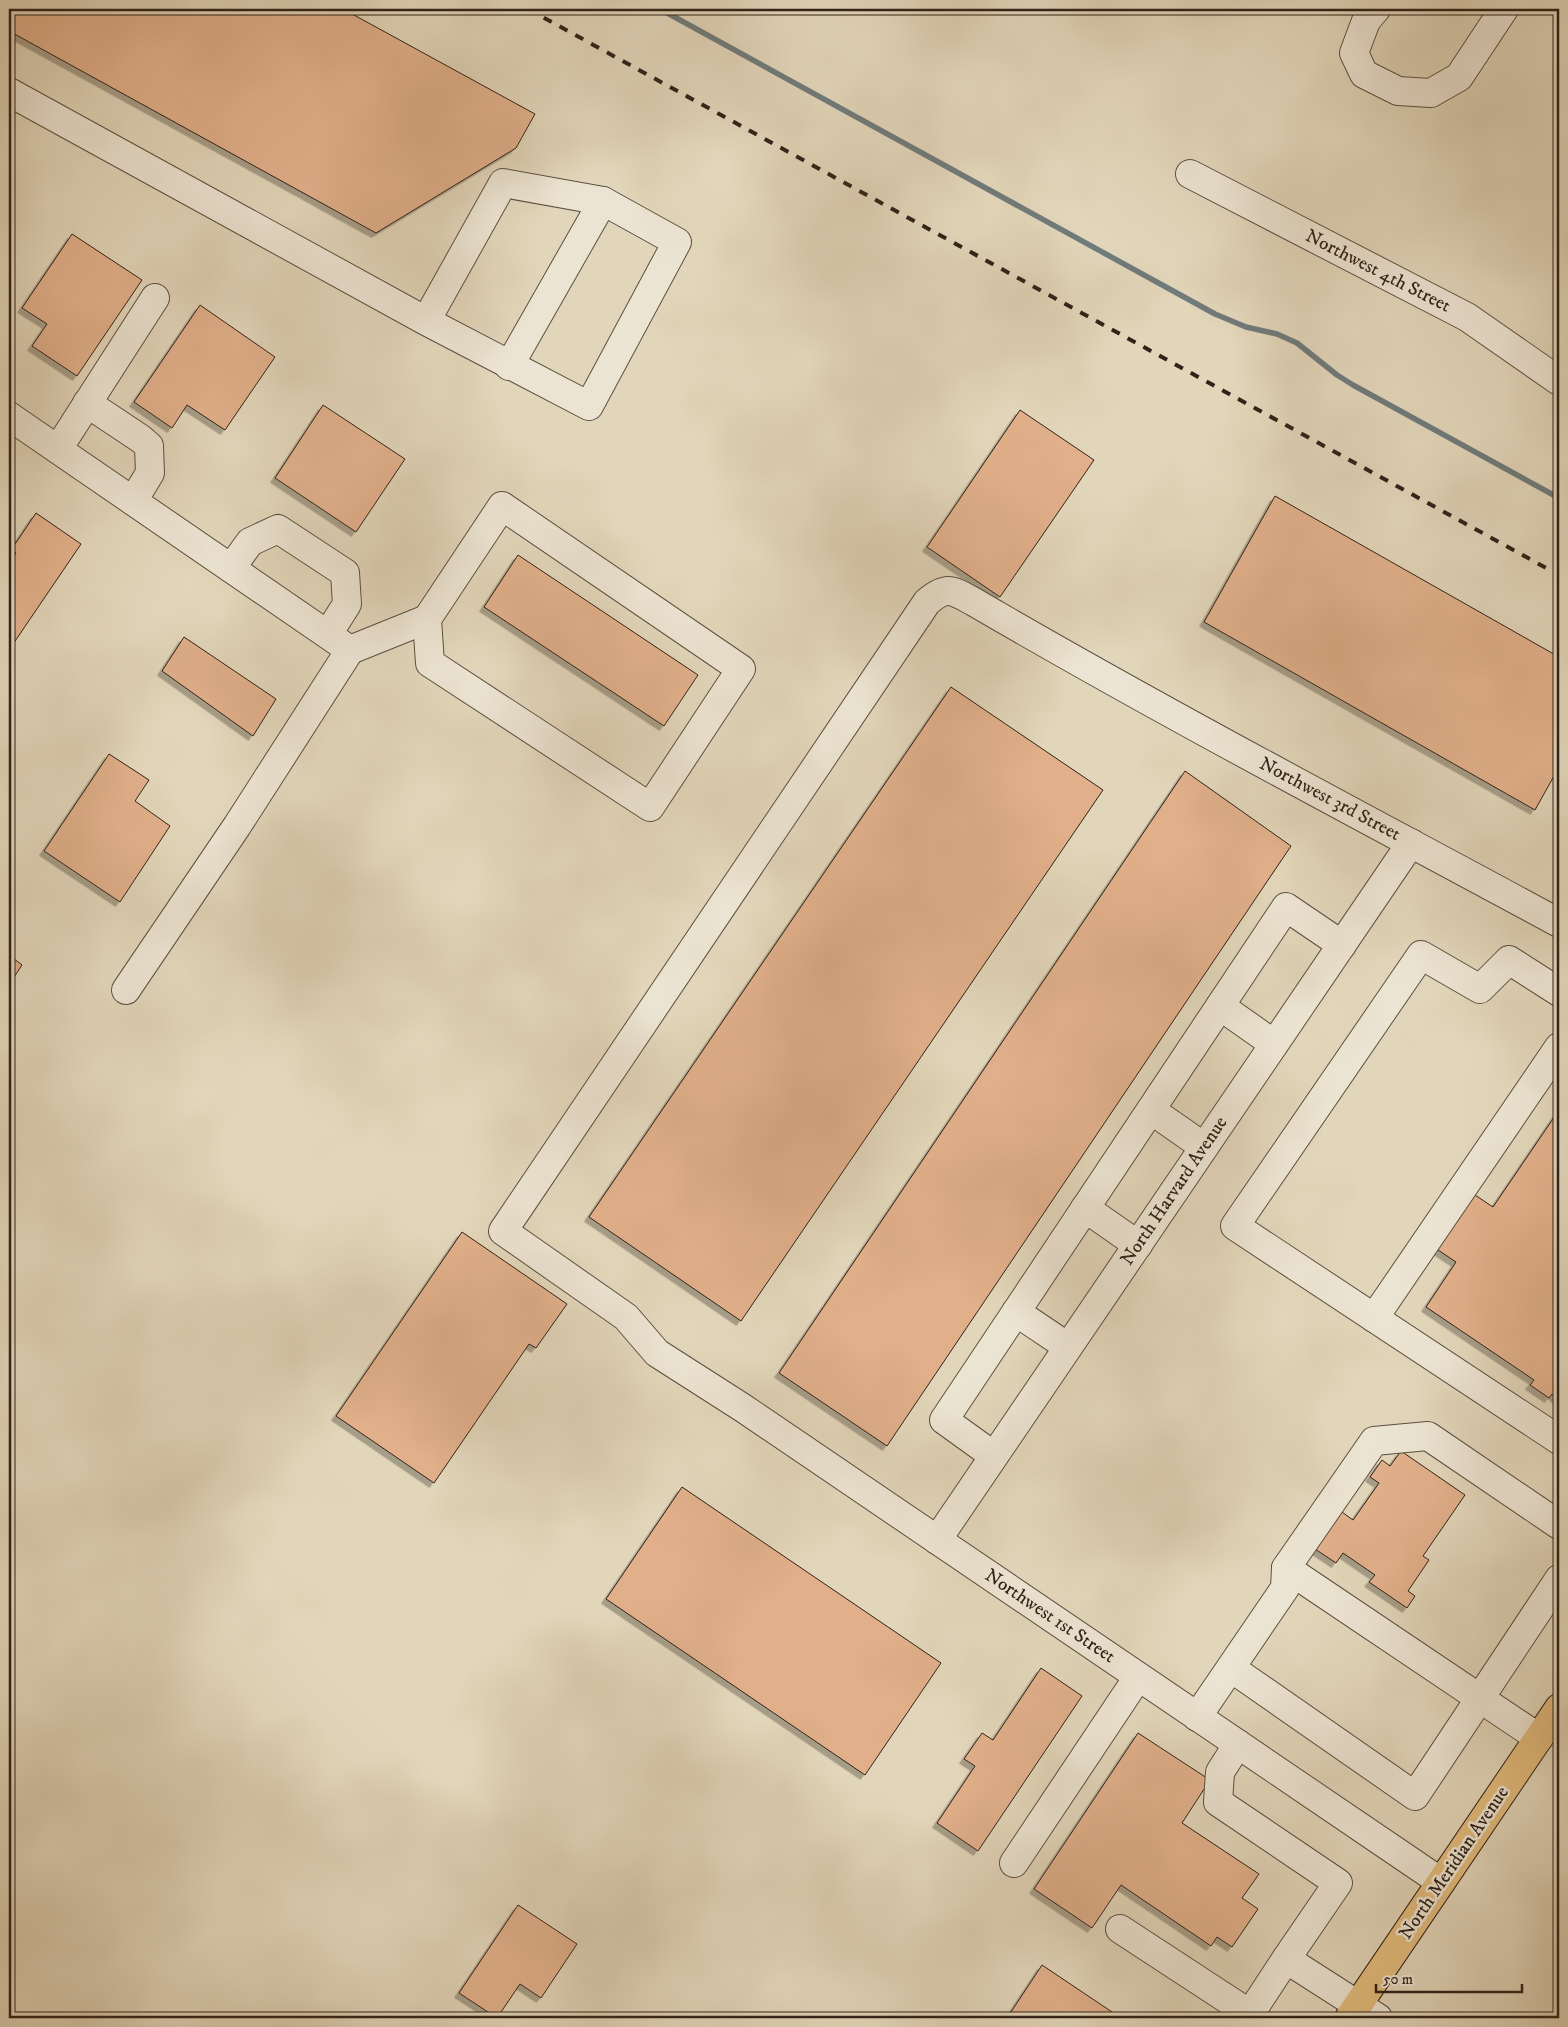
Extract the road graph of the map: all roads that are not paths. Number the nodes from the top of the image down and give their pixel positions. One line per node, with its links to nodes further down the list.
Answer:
1 (1376, 9): 2 (street)
2 (1501, 10)
3 (9, 92): 7 (street)
4 (1190, 174): 9 (street, Northwest 4th Street)
5 (603, 200): 7 (street); 8 (street); 8 (street)
6 (155, 298): 10 (street)
7 (426, 321): 8 (street)
8 (510, 366)
9 (1559, 381)
10 (87, 403): 12 (street); 13 (street)
11 (9, 416): 12 (street)
12 (58, 449): 13 (street)
13 (133, 501): 14 (street)
14 (232, 568): 16 (street); 16 (street)
15 (426, 619): 15 (street); 17 (street)
16 (328, 634): 17 (street)
17 (350, 650): 21 (street)
18 (1411, 843): 19 (street, Northwest 3rd Street); 20 (street, North Harvard Avenue); 33 (street, Northwest 3rd Street)
19 (1559, 923)
20 (1342, 945): 23 (street); 24 (street, North Harvard Avenue)
21 (126, 990)
22 (1559, 992): 31 (street)
23 (1220, 1006): 24 (street); 26 (street)
24 (1274, 1044): 27 (street, North Harvard Avenue)
25 (1559, 1047): 31 (street)
26 (1151, 1110): 27 (street); 28 (street)
27 (1204, 1147): 29 (street, North Harvard Avenue)
28 (1085, 1208): 29 (street); 30 (street)
29 (1138, 1244): 32 (street, North Harvard Avenue)
30 (1016, 1312): 32 (street); 35 (street)
31 (1374, 1318): 34 (street)
32 (1068, 1348): 35 (street, North Harvard Avenue)
33 (657, 1353): 37 (street, Northwest 1st Street)
34 (1559, 1440)
35 (994, 1456): 37 (street, North Harvard Avenue)
36 (1559, 1525): 38 (street)
37 (937, 1540): 41 (street, Northwest 1st Street)
38 (1286, 1568): 40 (street); 42 (street)
39 (1559, 1579): 42 (street)
40 (1231, 1668): 42 (street); 44 (street)
41 (1138, 1677): 44 (street, Northwest 1st Street); 47 (street)
42 (1479, 1697): 45 (street)
43 (1559, 1708): 45 (main road, North Meridian Avenue)
44 (1197, 1717): 46 (street, Northwest 1st Street)
45 (1539, 1738): 48 (main road, North Meridian Avenue)
46 (1238, 1744): 48 (street, Northwest 1st Street); 50 (street)
47 (1014, 1864)
48 (1441, 1882): 51 (main road, North Meridian Avenue)
49 (1120, 1929): 50 (street)
50 (1286, 1959): 51 (street)
51 (1362, 2014)

